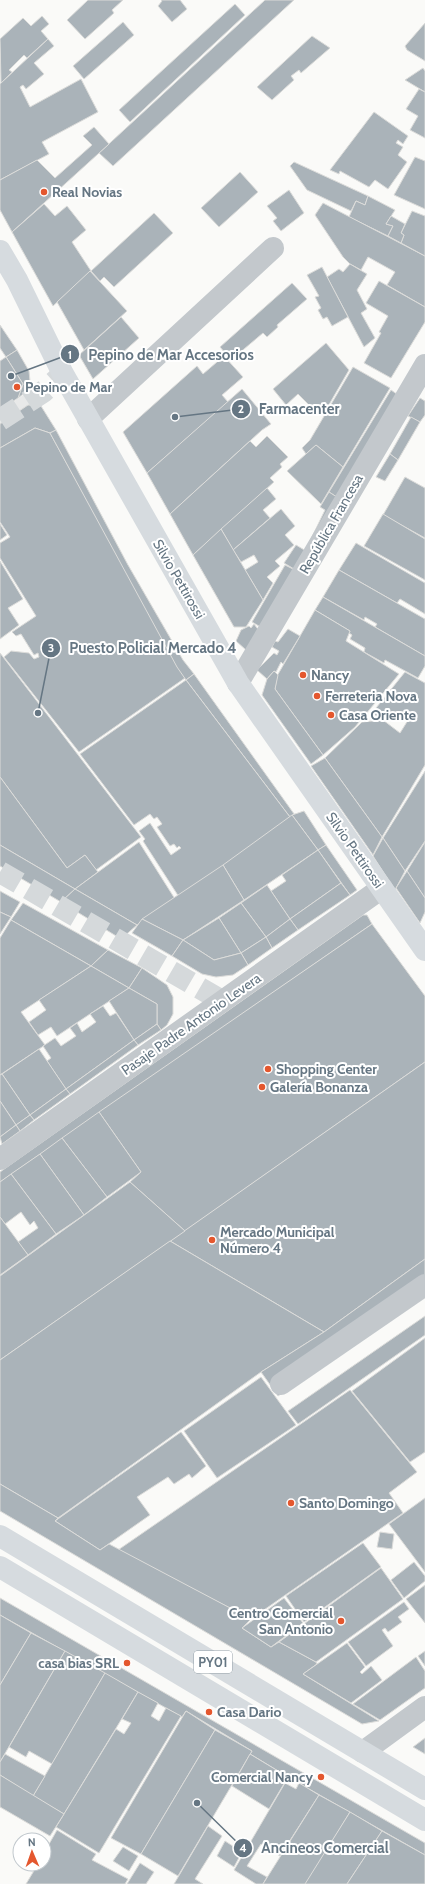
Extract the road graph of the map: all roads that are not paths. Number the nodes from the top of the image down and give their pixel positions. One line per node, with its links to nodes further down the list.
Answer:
1 (273, 248): 4 (street)
2 (0, 251): 4 (main road, Silvio Pettirossi)
3 (425, 365): 5 (street, República Francesa)
4 (88, 419): 5 (main road, Silvio Pettirossi)
5 (238, 683): 6 (main road, Silvio Pettirossi)
6 (382, 888): 7 (main road, Silvio Pettirossi); 8 (street, Pasaje Padre Antonio Levera)
7 (425, 950)
8 (0, 1159)
9 (425, 1285): 10 (street)
10 (281, 1384)
11 (0, 1536): 14 (main road, PY01)
12 (0, 1567): 16 (main road, PY01)
13 (425, 1707): 14 (street)
14 (363, 1752): 15 (main road, PY01)
15 (425, 1789)
16 (425, 1820)

